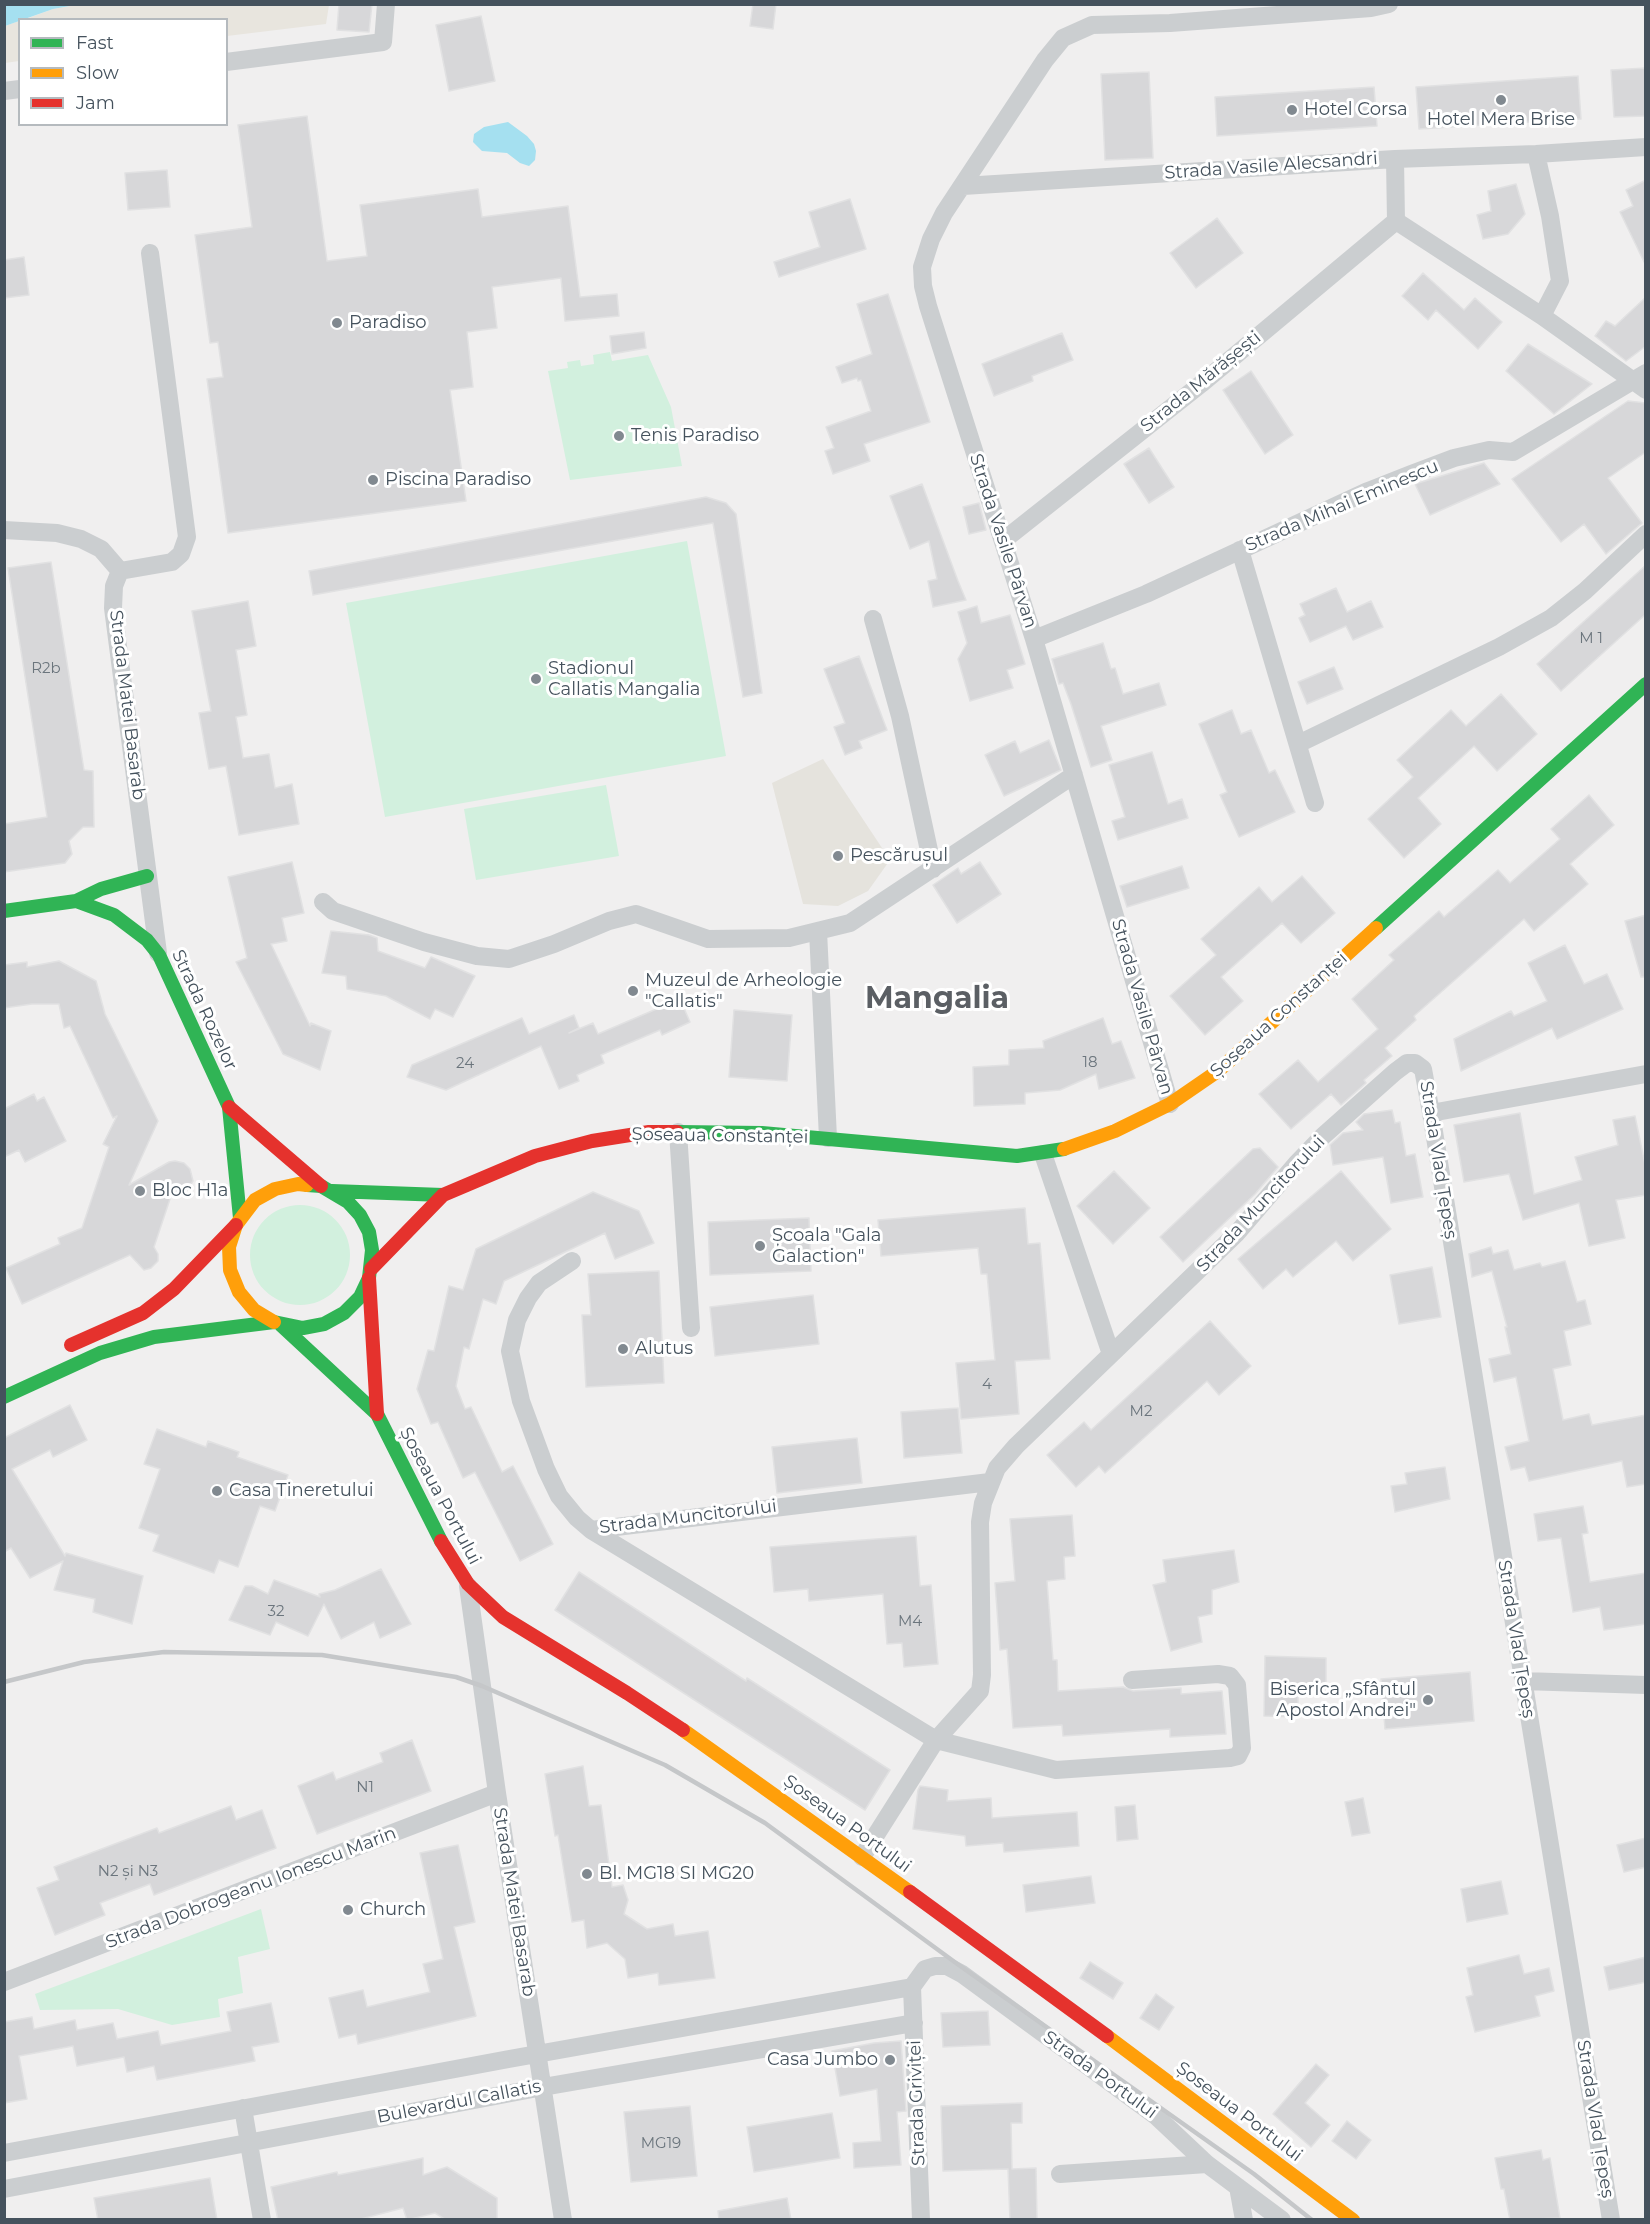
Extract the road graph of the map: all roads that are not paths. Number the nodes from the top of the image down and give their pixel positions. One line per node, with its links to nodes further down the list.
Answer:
1 (386, 4): 3 (street)
2 (1389, 4): 7 (street, Strada Vasile Pârvan)
3 (228, 62)
4 (1646, 147): 5 (street)
5 (1536, 154): 6 (street); 10 (street)
6 (1395, 159): 7 (street, Strada Vasile Alecsandri); 8 (street, Strada Vasile Alecsandri)
7 (963, 186): 14 (street, Strada Vasile Pârvan)
8 (1396, 221): 10 (street); 14 (street, Strada Mărășești)
9 (150, 253): 16 (street)
10 (1542, 316): 11 (street)
11 (1641, 382): 15 (street, Strada Mihai Eminescu)
12 (4, 530): 16 (street)
13 (1646, 534): 20 (street)
14 (1004, 540): 18 (street, Strada Vasile Pârvan)
15 (1240, 550): 18 (street, Strada Mihai Eminescu); 20 (street)
16 (120, 571): 24 (street, Strada Matei Basarab)
17 (873, 619): 23 (street)
18 (1034, 639): 21 (street, Strada Vasile Pârvan)
19 (1646, 684): 32 (main road, Șoseaua Constanței)
20 (1298, 744): 22 (street)
21 (1074, 776): 23 (street); 32 (street, Strada Vasile Pârvan)
22 (1315, 803)
23 (933, 869): 28 (street)
24 (147, 876): 25 (main road); 29 (street, Strada Matei Basarab)
25 (76, 901): 27 (main road, Strada Rozelor); 29 (main road, Strada Rozelor)
26 (323, 902): 28 (street)
27 (4, 911)
28 (818, 931): 36 (street, Șoseaua Constanței)
29 (159, 955): 33 (main road, Strada Rozelor)
30 (1415, 1063): 34 (street, Strada Vlad Țepeș); 46 (street, Strada Muncitorului)
31 (1646, 1074): 34 (street)
32 (1170, 1104): 37 (main road, Șoseaua Constanței)
33 (229, 1107): 38 (main road, Strada Rozelor); 40 (main road, Strada Rozelor)
34 (1431, 1113): 53 (street, Strada Vlad Țepeș)
35 (678, 1132): 36 (main road, Șoseaua Constanței); 39 (main road, Șoseaua Constanței); 44 (street)
36 (828, 1138): 37 (main road, Șoseaua Constanței)
37 (1044, 1154): 46 (street)
38 (326, 1189): 39 (main road, Șoseaua Constanței); 40 (main road); 42 (main road)
39 (443, 1195): 42 (main road, Șoseaua Constanței)
40 (238, 1221): 43 (main road); 45 (main road)
41 (572, 1261): 50 (street, Strada Muncitorului)
42 (370, 1273): 43 (main road); 48 (main road, Șoseaua Portului)
43 (277, 1324): 47 (main road); 48 (main road, Șoseaua Portului)
44 (692, 1328)
45 (55, 1353)
46 (1111, 1354): 49 (street, Strada Muncitorului)
47 (4, 1397)
48 (377, 1414): 51 (main road, Șoseaua Portului)
49 (990, 1482): 50 (street, Strada Muncitorului); 55 (street, Strada Muncitorului)
50 (591, 1530): 55 (street)
51 (468, 1584): 56 (street, Strada Matei Basarab); 57 (main road, Șoseaua Portului)
52 (1132, 1680): 55 (street)
53 (1523, 1681): 54 (street); 76 (street, Strada Vlad Țepeș)
54 (1646, 1685)
55 (936, 1740): 57 (street, Strada Muncitorului)
56 (497, 1793): 58 (street, Strada Dobrogeanu Ionescu Marin); 61 (street, Strada Matei Basarab)
57 (862, 1857): 75 (main road, Șoseaua Portului)
58 (4, 1982)
59 (912, 1987): 60 (street, Strada Griviței); 61 (street, Bulevardul Callatis); 66 (street, Strada Portului)
60 (914, 2022): 62 (street, Bulevardul Callatis); 72 (street, Strada Griviței)
61 (537, 2054): 62 (street, Strada Matei Basarab); 63 (street, Bulevardul Callatis)
62 (543, 2086): 64 (street, Bulevardul Callatis); 71 (street, Strada Matei Basarab)
63 (243, 2108): 64 (street); 65 (street, Bulevardul Callatis)
64 (249, 2142): 69 (street, Bulevardul Callatis); 70 (street)
65 (4, 2153)
66 (1207, 2164): 67 (street); 68 (street, Strada Portului)
67 (1060, 2175)
68 (1238, 2187): 73 (street); 74 (street, Strada Portului)
69 (4, 2188)
70 (262, 2220)
71 (562, 2220)
72 (921, 2220)
73 (1244, 2220)
74 (1282, 2220)
75 (1353, 2220)
76 (1611, 2220)

